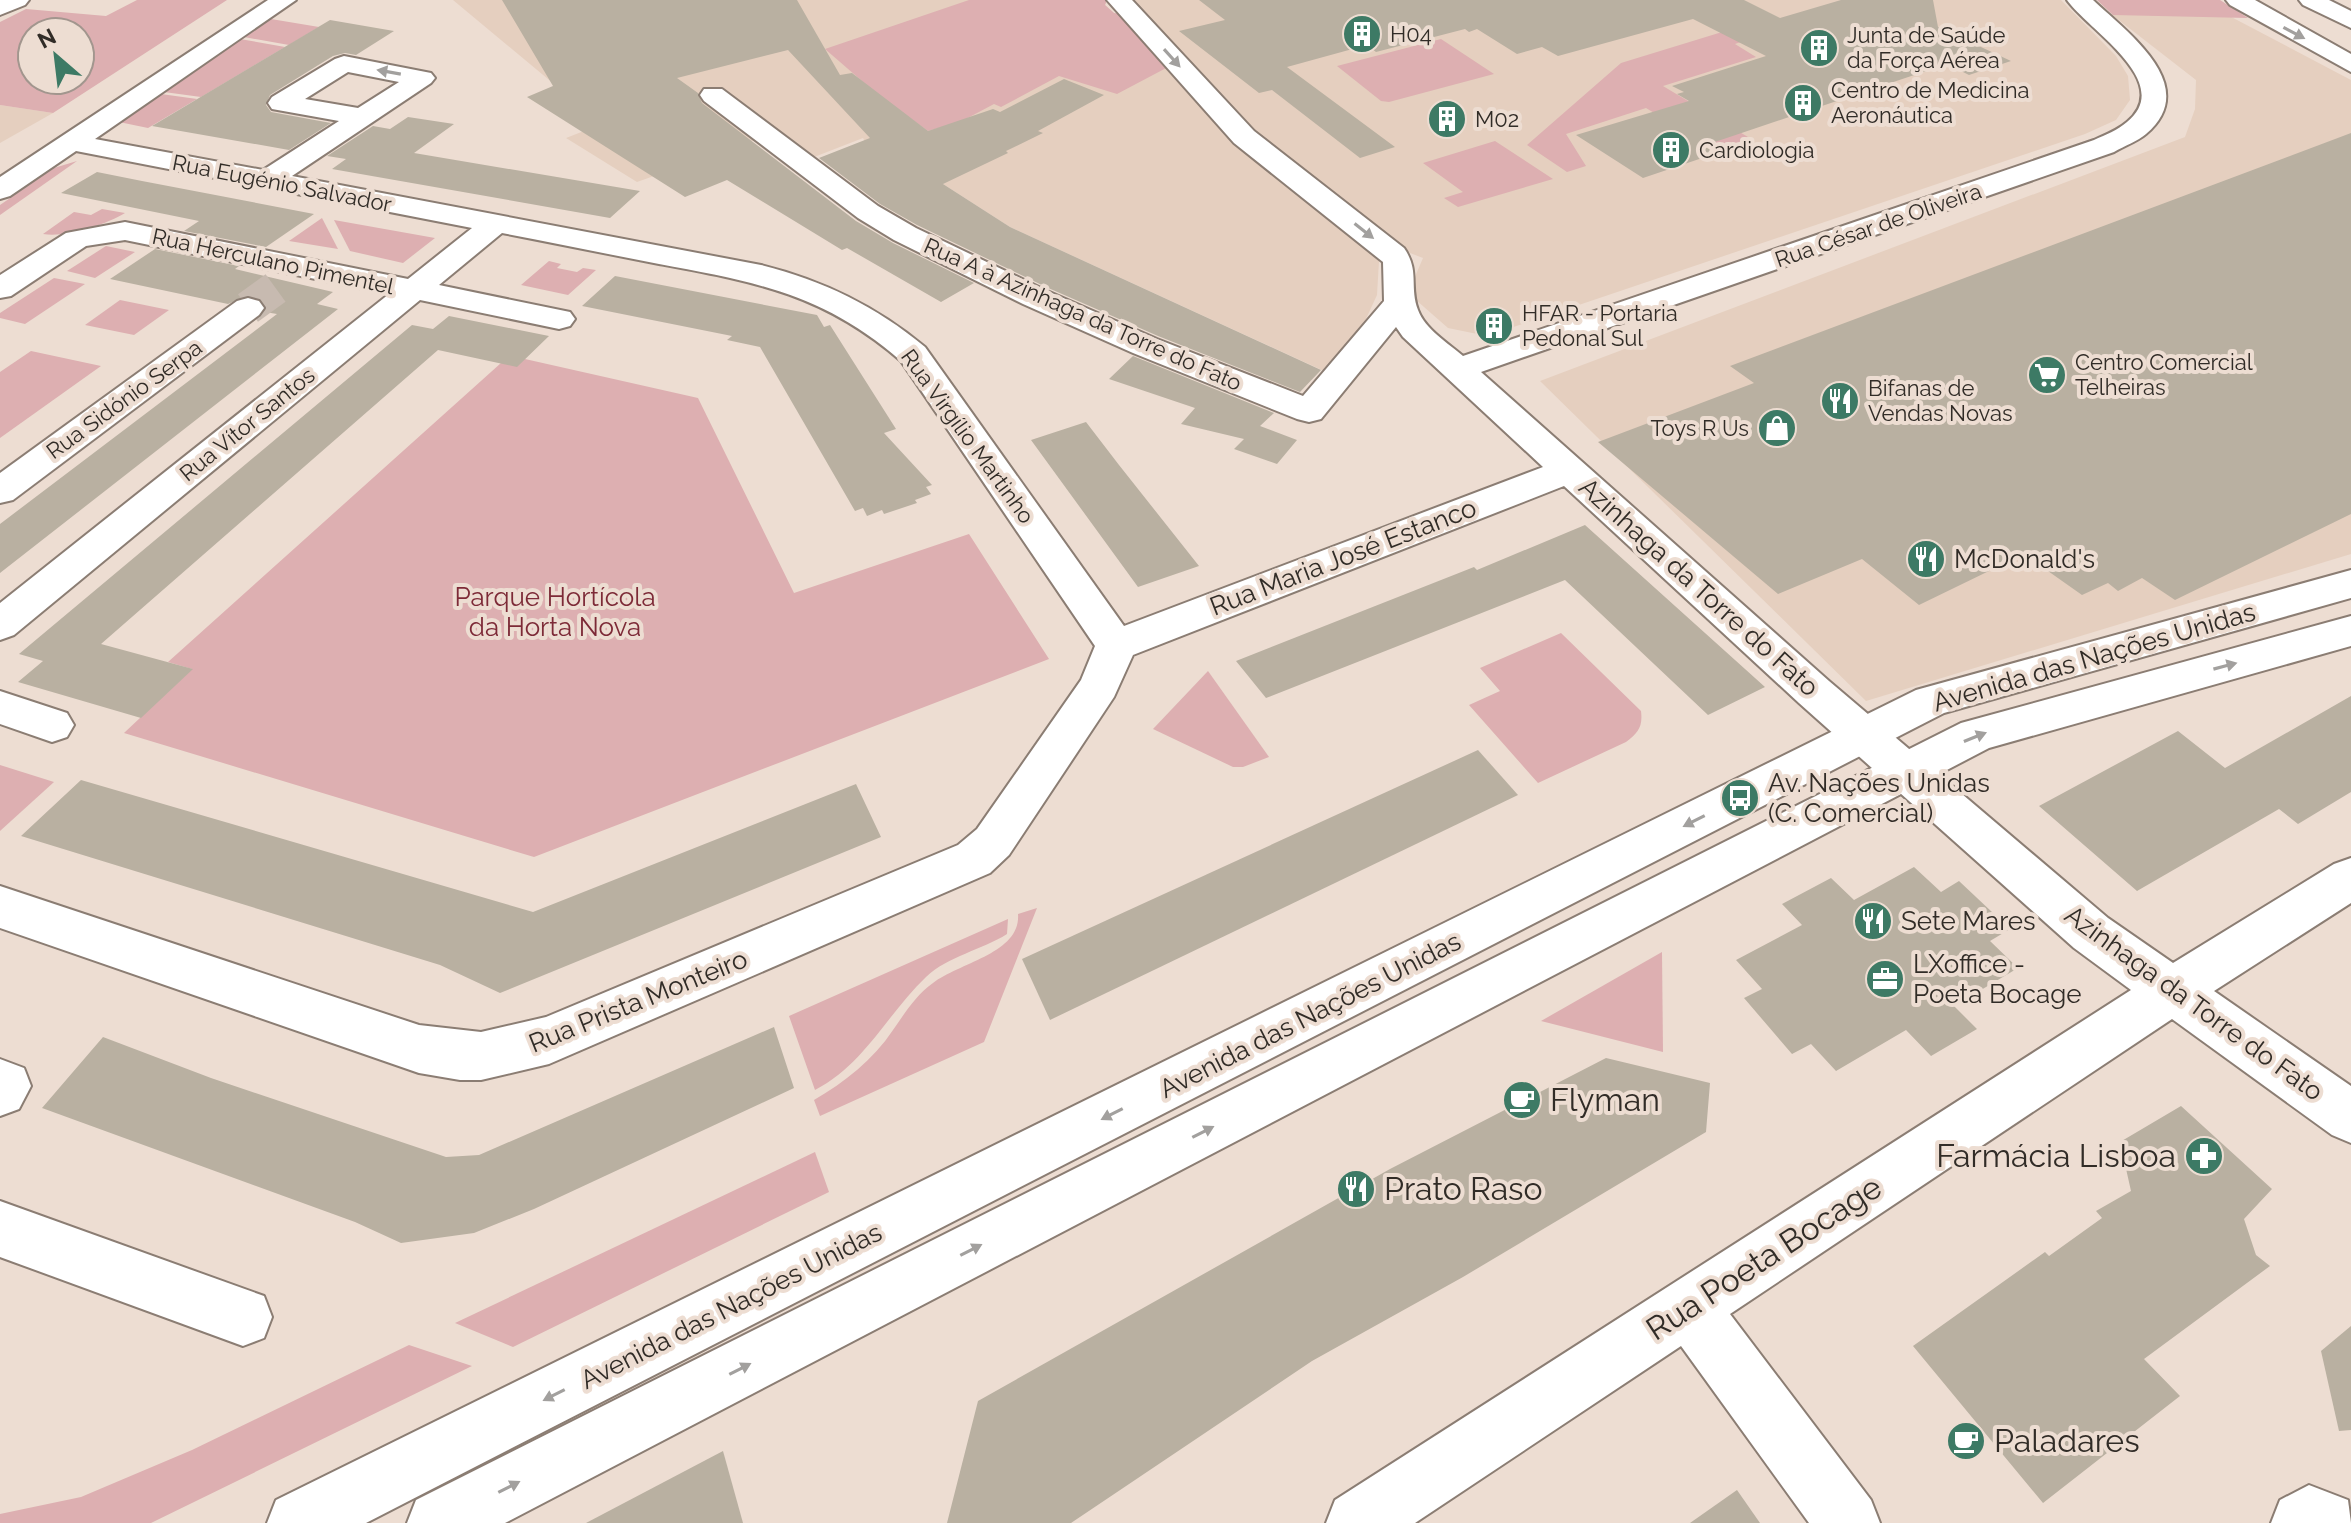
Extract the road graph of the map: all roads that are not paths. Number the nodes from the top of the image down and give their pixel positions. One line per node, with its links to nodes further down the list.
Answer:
1 (17, 0): 9 (main road)
2 (243, 0): 16 (main road)
3 (283, 0): 15 (main road)
4 (1119, 0): 22 (main road, one-way to 22)
5 (2079, 0): 25 (main road, Rua César de Oliveira)
6 (2238, 0): 12 (main road, one-way to 12)
7 (2276, 0): 11 (main road)
8 (2311, 0): 10 (main road)
9 (0, 8)
10 (2351, 21)
11 (2351, 42)
12 (2351, 64)
13 (713, 95): 22 (main road, Rua A à Azinhaga da Torre do Fato)
14 (362, 117): 17 (main road)
15 (70, 142): 17 (main road, Rua Eugénio Salvador); 18 (main road)
16 (0, 160)
17 (267, 180): 19 (main road, Rua Eugénio Salvador)
18 (0, 190)
19 (495, 224): 21 (main road, Rua Vítor Santos); 31 (main road, Rua Virgílio Martinho)
20 (0, 289): 21 (main road, Rua Herculano Pimentel)
21 (413, 290): 24 (main road, Rua Herculano Pimentel); 29 (main road, Rua Vítor Santos)
22 (1398, 304): 25 (main road, Azinhaga da Torre do Fato)
23 (248, 308): 27 (main road, Rua Sidónio Serpa)
24 (559, 319)
25 (1458, 369): 26 (main road, Azinhaga da Torre do Fato)
26 (1570, 470): 31 (main road, Rua Maria José Estanco); 34 (main road, Azinhaga da Torre do Fato)
27 (0, 491)
28 (2351, 584): 34 (main road, Avenida das Nações Unidas)
29 (0, 625)
30 (2351, 631): 35 (main road, Avenida das Nações Unidas, one-way to 30)
31 (1116, 645): 37 (main road, Rua Prista Monteiro)
32 (0, 707): 33 (main road)
33 (52, 725)
34 (1864, 735): 35 (main road, Azinhaga da Torre do Fato); 45 (main road, Avenida das Nações Unidas, one-way to 45)
35 (1905, 771): 38 (main road, Azinhaga da Torre do Fato); 46 (main road, Avenida das Nações Unidas, one-way to 35)
36 (2351, 878): 38 (main road, Rua Poeta Bocage)
37 (0, 907)
38 (2169, 991): 41 (main road, Azinhaga da Torre do Fato); 43 (main road, Rua Poeta Bocage)
39 (0, 1084): 40 (main road)
40 (0, 1091)
41 (2351, 1117)
42 (0, 1229): 44 (main road)
43 (1689, 1308): 47 (main road, Rua Poeta Bocage); 48 (main road)
44 (243, 1317)
45 (299, 1523)
46 (439, 1523)
47 (1358, 1523)
48 (1848, 1523)
49 (2303, 1523): 50 (main road)
50 (2325, 1523)

